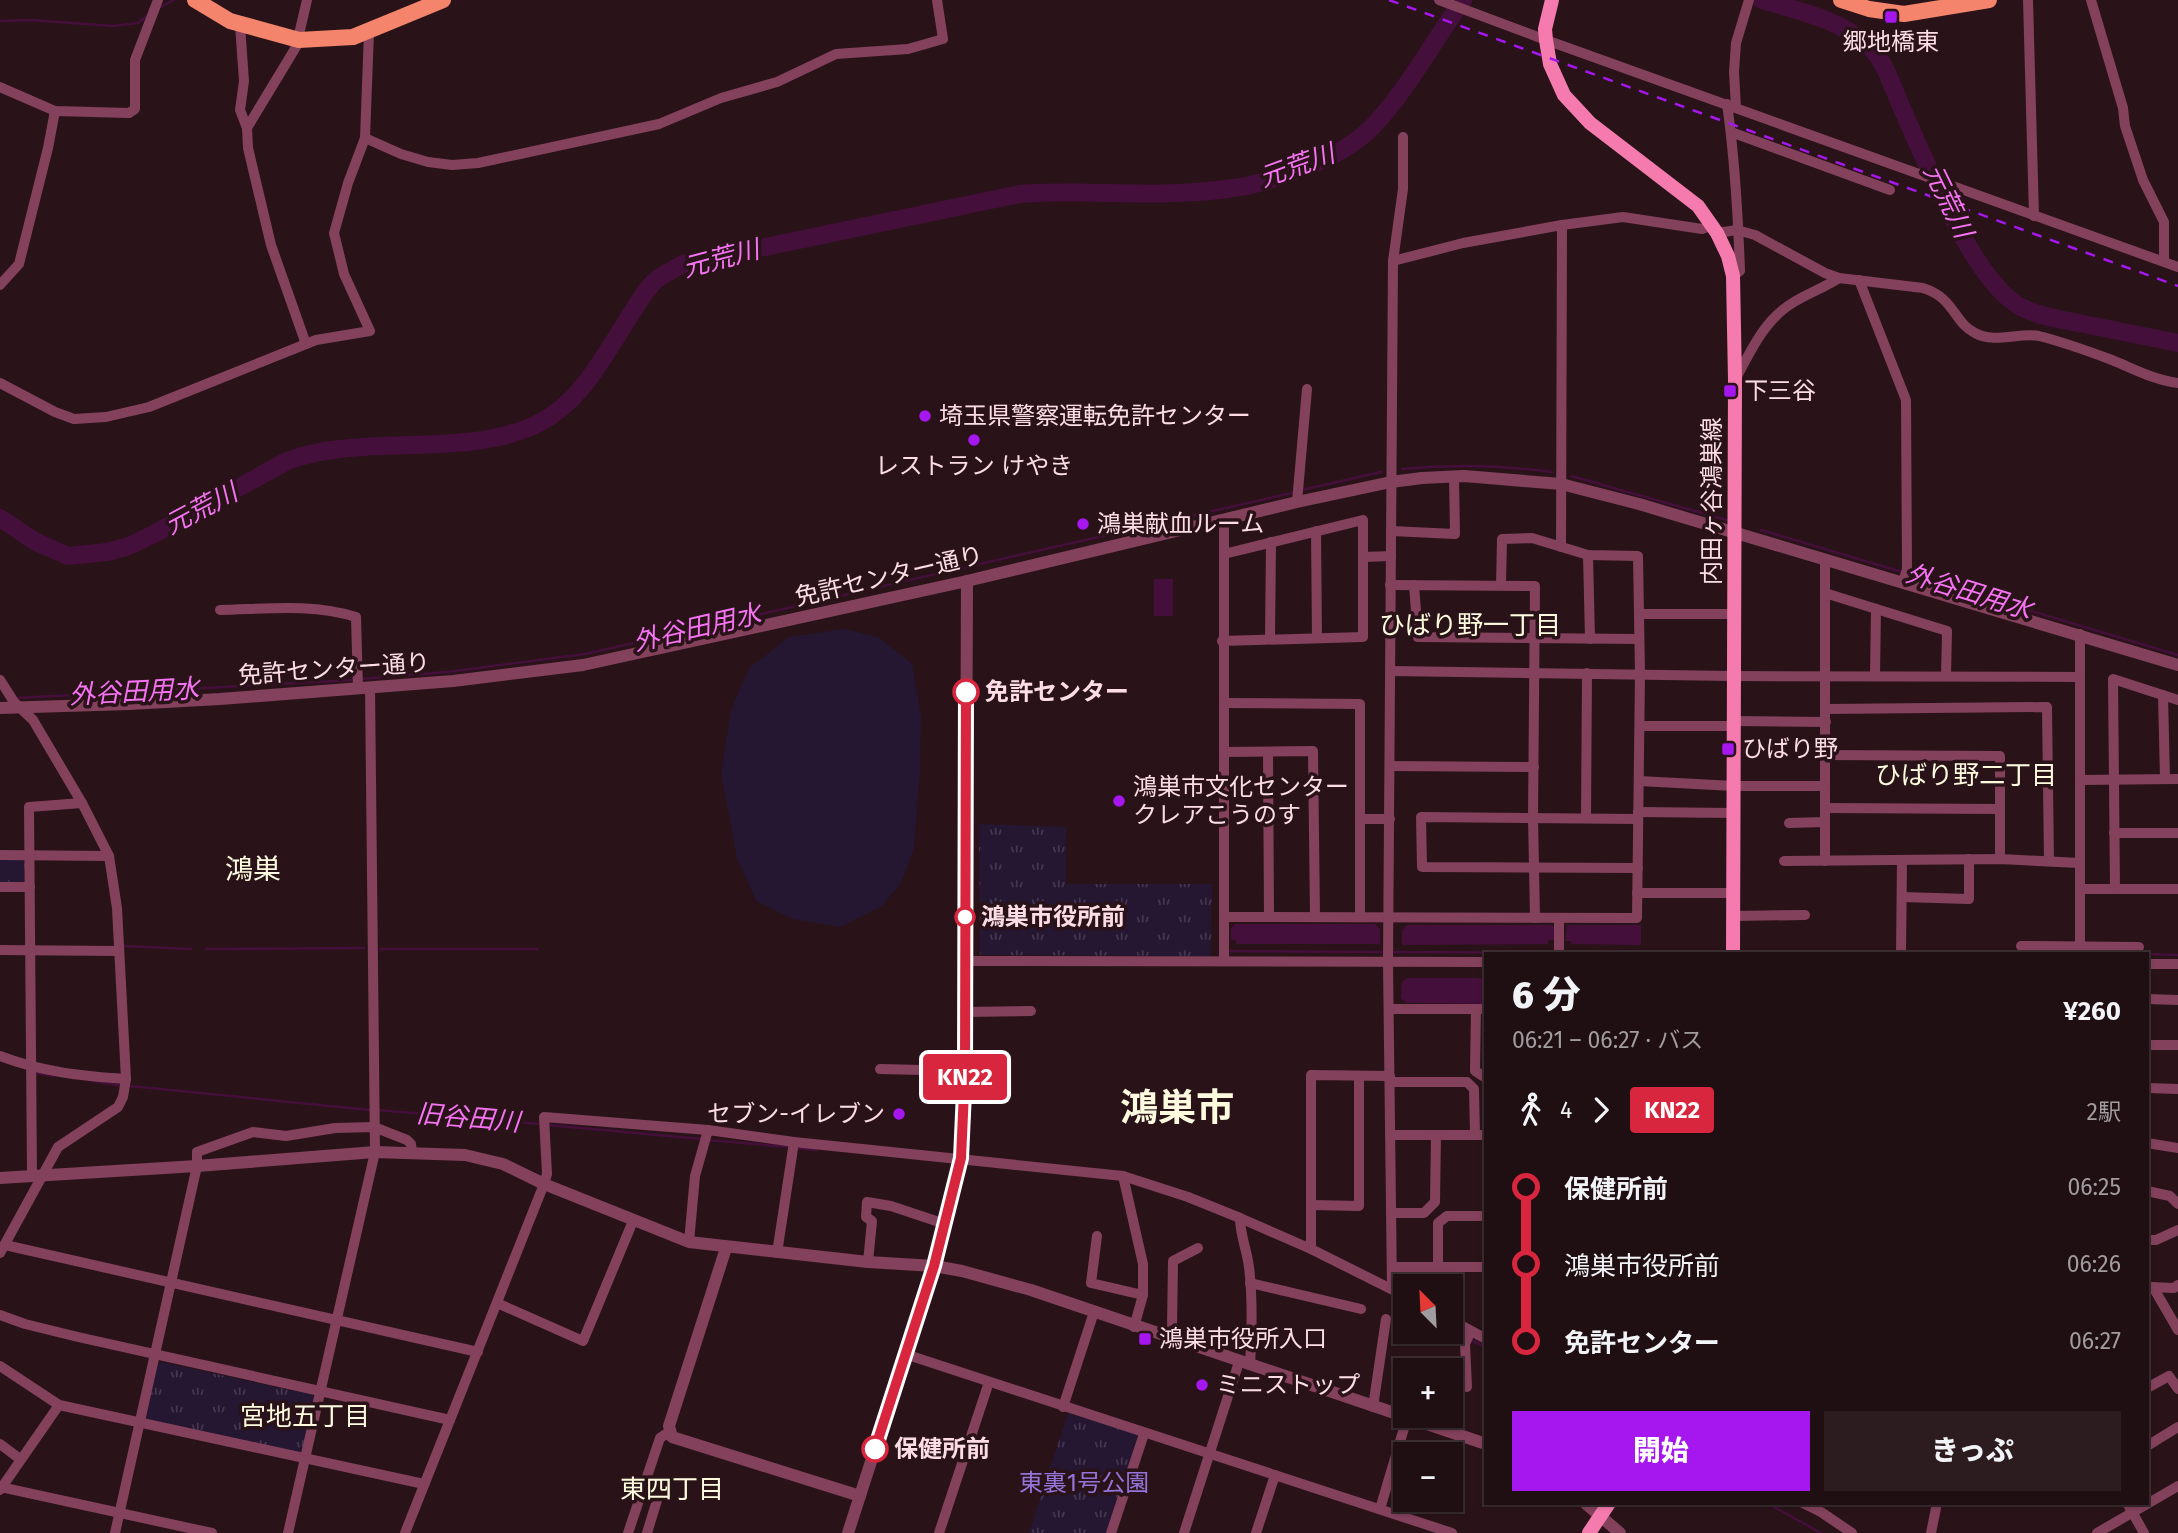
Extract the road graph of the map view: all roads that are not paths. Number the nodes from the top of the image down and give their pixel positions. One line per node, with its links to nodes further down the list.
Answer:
1 (158, 0): 20 (street)
2 (195, 0): 14 (main road)
3 (307, 0): 16 (street)
4 (443, 0): 15 (main road)
5 (937, 0): 23 (street)
6 (1439, 0): 17 (street)
7 (1552, 0): 17 (main road, 内田ヶ谷鴻巣線)
8 (1749, 0): 19 (street)
9 (1841, 0): 13 (main road)
10 (1989, 0): 13 (main road)
11 (2028, 0): 26 (street)
12 (2091, 0): 31 (street)
13 (1870, 4)
14 (240, 25): 16 (main road); 21 (street)
15 (369, 32): 16 (main road); 23 (street)
16 (299, 40): 21 (street)
17 (1546, 40): 19 (street); 28 (main road, 内田ヶ谷鴻巣線)
18 (0, 87): 20 (street)
19 (1731, 106): 22 (street); 26 (street)
20 (55, 111): 36 (street)
21 (247, 128): 37 (street)
22 (1731, 132): 25 (street); 29 (street)
23 (365, 138): 37 (street)
24 (1403, 138): 30 (street)
25 (1890, 190)
26 (2034, 216): 31 (street)
27 (1562, 225): 28 (street); 30 (street); 44 (street)
28 (1714, 229): 29 (street); 33 (main road, 内田ヶ谷鴻巣線)
29 (1737, 230): 33 (street); 34 (street)
30 (1393, 261): 43 (street)
31 (2164, 261): 32 (street)
32 (2178, 267)
33 (1732, 275): 38 (main road, 内田ヶ谷鴻巣線)
34 (1839, 278): 35 (street); 38 (street)
35 (1859, 280): 40 (street); 58 (street)
36 (0, 285)
37 (306, 344): 39 (street)
38 (1735, 380): 49 (main road, 内田ヶ谷鴻巣線)
39 (0, 383)
40 (2178, 383)
41 (1307, 389): 45 (street)
42 (1454, 476): 43 (street, 免許センター通り); 44 (street, 免許センター通り); 48 (street)
43 (1391, 482): 45 (street, 免許センター通り); 48 (street)
44 (1561, 484): 49 (street, 免許センター通り); 51 (street)
45 (1297, 502): 46 (street, 免許センター通り)
46 (1224, 519): 52 (street); 57 (street, 免許センター通り)
47 (1316, 531): 50 (street); 55 (street); 68 (street)
48 (1391, 531): 54 (street)
49 (1735, 533): 56 (street, 免許センター通り); 66 (main road, 内田ヶ谷鴻巣線)
50 (1271, 542): 52 (street); 70 (street)
51 (1561, 547): 53 (street); 61 (street)
52 (1224, 554): 73 (street)
53 (1588, 555): 65 (street); 71 (street)
54 (1391, 556): 55 (street); 59 (street)
55 (1363, 557): 68 (street)
56 (1825, 559): 58 (street, 免許センター通り); 62 (street)
57 (967, 581): 85 (street, 免許センター通り); 158 (street)
58 (1903, 582): 67 (street, 免許センター通り)
59 (1390, 585): 60 (street); 75 (street)
60 (1414, 585): 61 (street); 69 (street)
61 (1501, 585): 69 (street)
62 (1825, 593): 63 (street); 79 (street)
63 (1876, 609): 81 (street); 82 (street)
64 (220, 610): 85 (street)
65 (1639, 614): 66 (street); 72 (street)
66 (1735, 614): 80 (main road, 内田ヶ谷鴻巣線)
67 (2080, 634): 74 (street, 免許センター通り); 83 (street)
68 (1317, 638): 70 (street)
69 (1534, 638): 71 (street); 76 (street)
70 (1270, 639): 73 (street)
71 (1590, 639): 72 (street)
72 (1640, 639): 78 (street)
73 (1222, 641): 88 (street)
74 (2178, 665)
75 (1391, 671): 76 (street); 98 (street)
76 (1534, 673): 77 (street); 99 (street)
77 (1587, 673): 78 (street); 114 (street)
78 (1640, 674): 80 (street); 94 (street)
79 (1826, 675): 80 (street); 81 (street); 91 (street)
80 (1733, 676): 93 (main road, 内田ヶ谷鴻巣線)
81 (1875, 676): 82 (street)
82 (1946, 676): 83 (street)
83 (2080, 677): 102 (street)
84 (0, 680): 89 (street)
85 (364, 687): 89 (street, 免許センター通り); 182 (street)
86 (2163, 695): 87 (street); 100 (street); 103 (street)
87 (2178, 700)
88 (1224, 703): 95 (street); 115 (street)
89 (22, 707): 90 (street, 免許センター通り); 107 (street)
90 (0, 708)
91 (1826, 709): 92 (street); 128 (street)
92 (1826, 722): 93 (street); 97 (street)
93 (1733, 724): 94 (street); 105 (main road, 内田ヶ谷鴻巣線)
94 (1640, 726): 104 (street)
95 (1224, 752): 96 (street); 143 (street)
96 (1268, 752): 141 (street); 144 (street)
97 (1825, 755): 106 (street); 109 (street)
98 (1390, 766): 99 (street); 113 (street)
99 (1534, 767): 112 (street)
100 (2165, 779): 101 (street); 103 (street)
101 (2178, 779)
102 (2080, 780): 103 (street); 129 (street)
103 (2113, 780): 118 (street)
104 (1639, 781): 105 (street); 111 (street)
105 (1734, 786): 106 (street); 110 (main road, 内田ヶ谷鴻巣線)
106 (1825, 786): 108 (street)
107 (82, 803): 121 (street); 122 (street)
108 (1825, 808): 109 (street); 116 (street)
109 (2000, 809): 124 (street)
110 (1734, 813): 111 (street); 138 (main road, 内田ヶ谷鴻巣線)
111 (1638, 815): 114 (street); 131 (street)
112 (1533, 817): 114 (street); 130 (street); 130 (street)
113 (1390, 818): 115 (street); 146 (street)
114 (1586, 818)
115 (1360, 819): 145 (street)
116 (1825, 822): 117 (street); 127 (street)
117 (1789, 823)
118 (2114, 833): 119 (street); 135 (street)
119 (2178, 833)
120 (0, 855): 121 (street)
121 (30, 856): 122 (street); 133 (street)
122 (109, 856): 154 (street)
123 (1969, 859): 124 (street); 125 (street); 139 (street)
124 (2000, 859): 128 (street)
125 (1902, 860): 127 (street); 139 (street)
126 (1784, 861): 127 (street)
127 (1825, 861)
128 (2049, 861): 129 (street)
129 (2079, 863): 134 (street)
130 (1535, 867): 131 (street); 147 (street)
131 (1638, 868): 137 (street)
132 (0, 887): 133 (street)
133 (30, 887): 152 (street)
134 (2080, 889): 135 (street); 153 (street)
135 (2115, 889): 136 (street)
136 (2178, 889)
137 (1637, 892): 138 (street); 148 (street)
138 (1733, 893): 142 (main road, 内田ヶ谷鴻巣線)
139 (1902, 897): 157 (street)
140 (1805, 915): 142 (street)
141 (1315, 916): 144 (street); 145 (street)
142 (1733, 916): 156 (main road, 内田ヶ谷鴻巣線)
143 (1226, 917): 144 (street); 159 (street)
144 (1269, 917)
145 (1360, 917): 146 (street)
146 (1390, 917): 147 (street); 160 (street)
147 (1535, 918): 148 (street)
148 (1559, 918): 155 (street)
149 (2021, 946): 153 (street)
150 (2139, 947): 153 (street)
151 (0, 950): 152 (street)
152 (31, 950): 154 (street); 173 (street)
153 (2080, 950)
154 (118, 951): 178 (street)
155 (1559, 952)
156 (1733, 952)
157 (1901, 952)
158 (965, 961): 159 (street); 169 (street)
159 (1224, 961): 160 (street)
160 (1388, 962): 161 (street); 166 (street)
161 (1484, 962)
162 (2149, 964): 163 (street)
163 (2178, 964)
164 (2149, 999): 165 (street)
165 (2178, 1000)
166 (1389, 1009): 167 (street); 179 (street)
167 (1481, 1009): 177 (street)
168 (1031, 1011): 169 (street)
169 (965, 1012): 175 (street)
170 (2149, 1045): 171 (street)
171 (2178, 1045)
172 (0, 1056): 173 (street)
173 (32, 1067): 178 (street); 194 (street)
174 (880, 1069): 175 (street)
175 (965, 1070): 192 (street)
176 (1359, 1076): 179 (street); 200 (street); 200 (street)
177 (1484, 1078)
178 (126, 1079): 194 (street)
179 (1390, 1079): 184 (street); 186 (street)
180 (2149, 1088): 181 (street)
181 (2178, 1089)
182 (374, 1128): 190 (street); 191 (street); 193 (street)
183 (708, 1130): 187 (street); 197 (street); 209 (street)
184 (1390, 1135): 185 (street); 201 (street)
185 (1436, 1135): 186 (street); 201 (street)
186 (1480, 1135)
187 (794, 1142): 192 (street); 214 (street)
188 (2149, 1143): 189 (street)
189 (2178, 1148)
190 (375, 1152): 191 (street); 193 (street); 231 (street)
191 (412, 1152): 197 (street)
192 (961, 1158): 195 (street); 205 (street)
193 (197, 1166): 194 (street); 221 (street)
194 (38, 1175): 196 (street); 212 (street)
195 (1123, 1177): 203 (street); 225 (street)
196 (0, 1178)
197 (544, 1184): 204 (street); 226 (street)
198 (2149, 1191): 199 (street)
199 (2178, 1204)
200 (1311, 1205): 213 (street)
201 (1391, 1213): 217 (street)
202 (1484, 1216): 218 (street)
203 (1240, 1218): 213 (street); 220 (street)
204 (633, 1221): 209 (street); 226 (street)
205 (945, 1224): 215 (street); 216 (street)
206 (2178, 1230): 208 (street)
207 (1097, 1236): 225 (street)
208 (2149, 1240)
209 (689, 1242): 210 (street)
210 (726, 1248): 214 (street); 257 (street)
211 (1199, 1248): 237 (street)
212 (3, 1249): 221 (street)
213 (1311, 1250): 224 (street)
214 (777, 1253): 215 (street)
215 (868, 1262): 216 (street)
216 (934, 1266): 228 (street); 240 (street)
217 (1392, 1267): 218 (street); 224 (street)
218 (1438, 1267): 219 (street)
219 (1484, 1267)
220 (1250, 1283): 227 (street); 241 (street)
221 (170, 1284): 231 (street); 239 (street)
222 (2178, 1285): 223 (street)
223 (2150, 1287): 232 (street)
224 (1392, 1289)
225 (1143, 1295): 233 (street)
226 (496, 1303): 238 (street)
227 (1361, 1309)
228 (1094, 1312): 233 (street); 249 (street)
229 (0, 1315): 239 (street)
230 (1386, 1319): 250 (street)
231 (337, 1320): 238 (street); 247 (street)
232 (2176, 1323)
233 (1134, 1327): 237 (street)
234 (1463, 1327): 235 (street)
235 (1471, 1331): 236 (street); 244 (street)
236 (1484, 1338)
237 (1170, 1339): 241 (street)
238 (478, 1352): 252 (street)
239 (154, 1354): 247 (street); 253 (street)
240 (905, 1354): 243 (street); 269 (street)
241 (1244, 1364): 250 (street); 262 (street)
242 (0, 1366): 248 (street)
243 (989, 1382): 249 (street); 285 (street)
244 (1467, 1387)
245 (2149, 1387): 246 (street)
246 (2178, 1390)
247 (320, 1392): 252 (street); 264 (street)
248 (59, 1405): 253 (street); 263 (street)
249 (1063, 1407): 258 (street)
250 (1373, 1407): 251 (street)
251 (1393, 1413)
252 (450, 1420): 266 (street)
253 (138, 1423): 264 (street); 277 (street)
254 (2178, 1427): 261 (street)
255 (1404, 1428): 275 (street)
256 (1437, 1428): 259 (street)
257 (669, 1432): 269 (street); 278 (street)
258 (1144, 1434): 262 (street); 286 (street)
259 (1484, 1443)
260 (0, 1444): 263 (street)
261 (2149, 1445)
262 (1209, 1454): 265 (street); 287 (street)
263 (20, 1460): 268 (street)
264 (305, 1460): 266 (street); 281 (street)
265 (1275, 1475): 275 (street); 288 (street)
266 (425, 1484): 282 (street)
267 (2178, 1486): 271 (street)
268 (1, 1488): 277 (street)
269 (860, 1496): 284 (street)
270 (658, 1497): 283 (street)
271 (2149, 1499)
272 (1807, 1505): 292 (street)
273 (1937, 1505): 293 (street)
274 (2130, 1508): 294 (street); 295 (street)
275 (1380, 1509): 289 (street)
276 (1604, 1509): 290 (main road); 291 (street)
277 (120, 1514): 279 (street); 280 (street)
278 (629, 1531): 283 (street)
279 (115, 1533)
280 (212, 1533)
281 (288, 1533)
282 (405, 1533)
283 (644, 1533)
284 (848, 1533)
285 (939, 1533)
286 (1111, 1533)
287 (1184, 1533)
288 (1256, 1533)
289 (1452, 1533)
290 (1589, 1533)
291 (1620, 1533)
292 (1853, 1533)
293 (1931, 1533)
294 (2097, 1533)
295 (2144, 1533)

